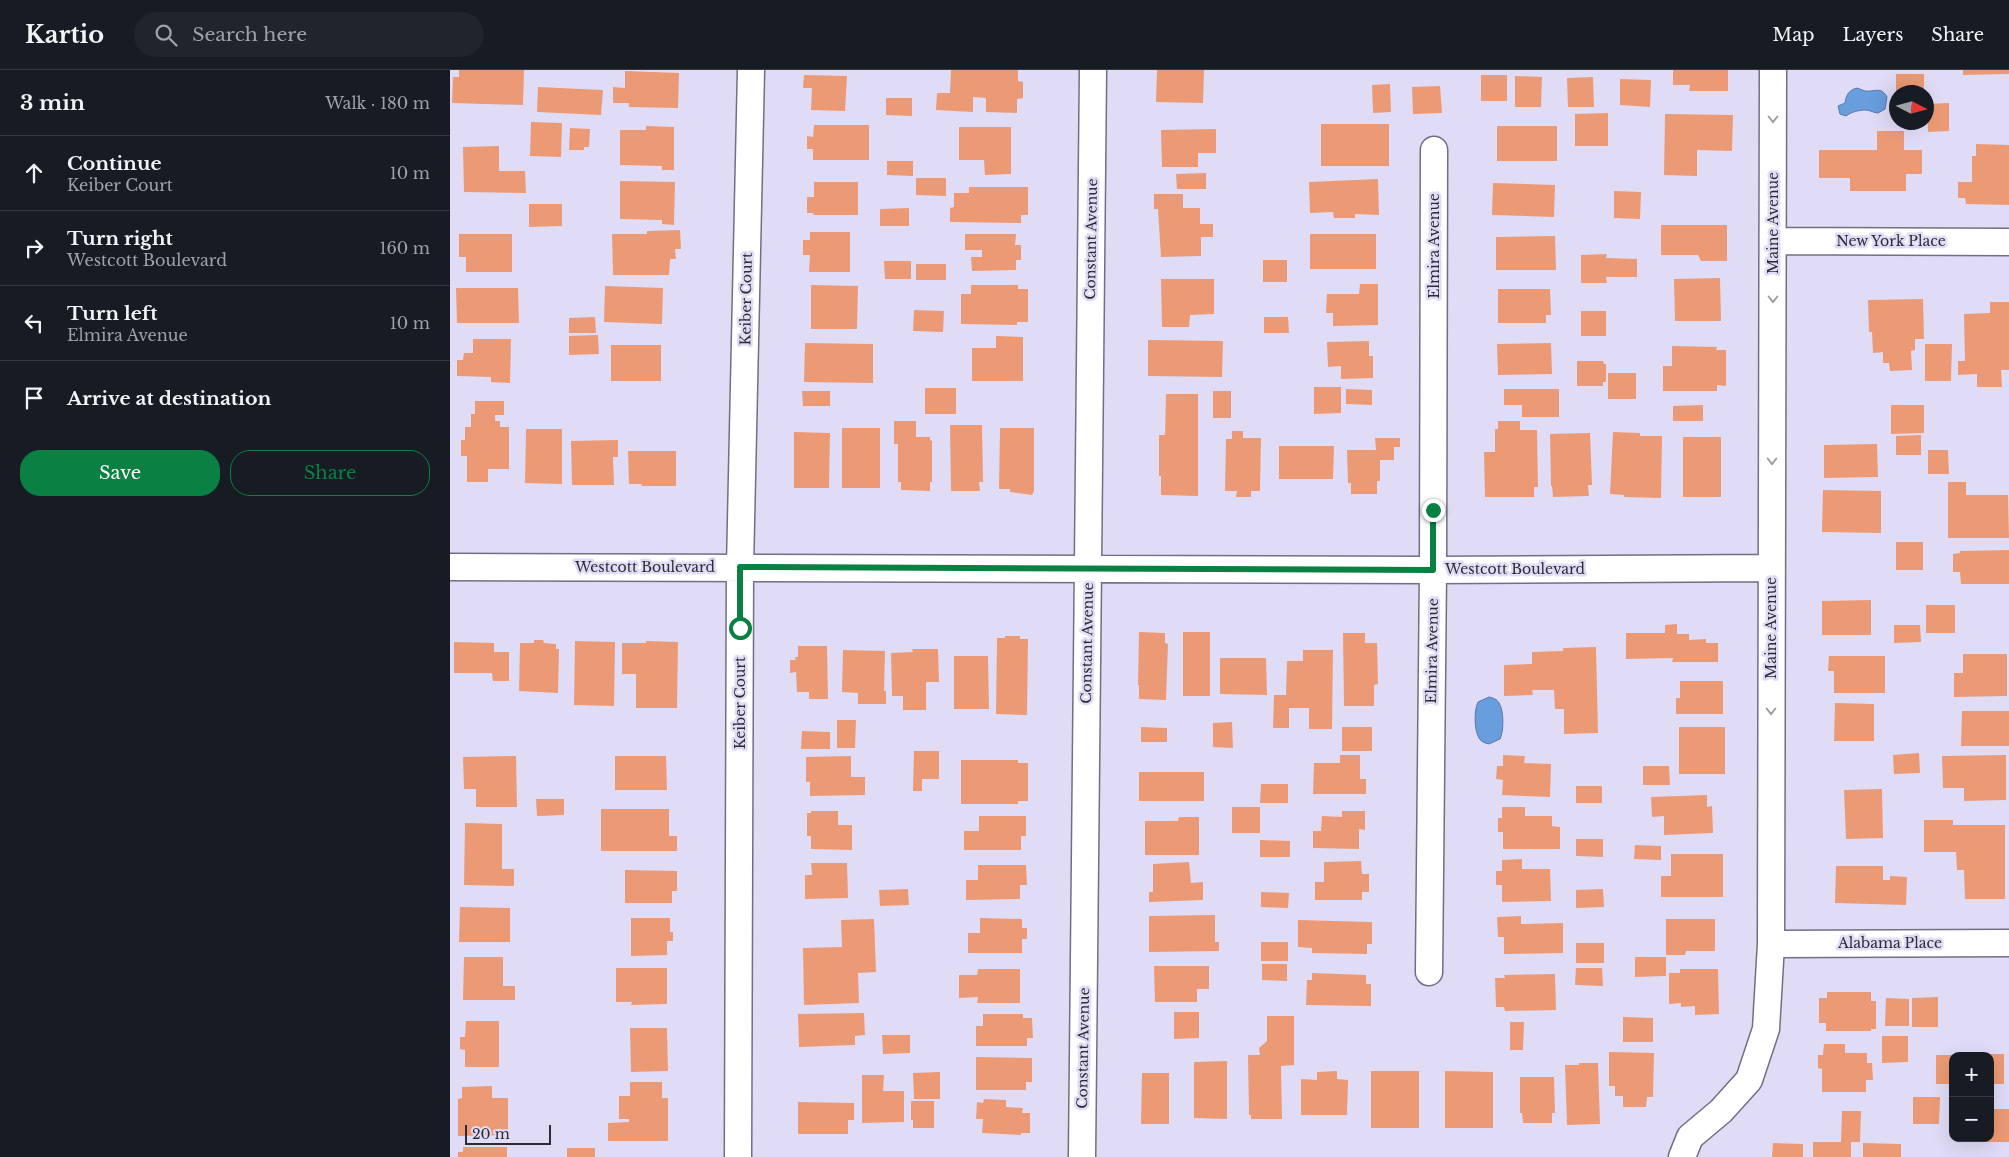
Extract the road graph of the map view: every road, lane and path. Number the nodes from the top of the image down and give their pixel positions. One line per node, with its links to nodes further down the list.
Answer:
1 (751, 70): 8 (street, Keiber Court)
2 (1093, 70): 9 (street, Constant Avenue)
3 (1773, 70): 5 (street, Maine Avenue, one-way to 5)
4 (1434, 150): 11 (street, Elmira Avenue)
5 (1773, 241): 6 (street, New York Place); 10 (street, Maine Avenue, one-way to 10)
6 (2009, 242)
7 (450, 567): 8 (street, Westcott Boulevard)
8 (740, 567): 9 (street, Westcott Boulevard); 15 (street, Keiber Court)
9 (1088, 568): 11 (street, Westcott Boulevard); 16 (street, Constant Avenue)
10 (1771, 568): 11 (street, Westcott Boulevard); 13 (street, Maine Avenue, one-way to 13)
11 (1433, 570): 14 (street, Elmira Avenue)
12 (2009, 943): 13 (street, Alabama Place)
13 (1771, 944): 17 (street, Maine Avenue)
14 (1429, 972)
15 (738, 1157)
16 (1082, 1157)
17 (1682, 1157)

